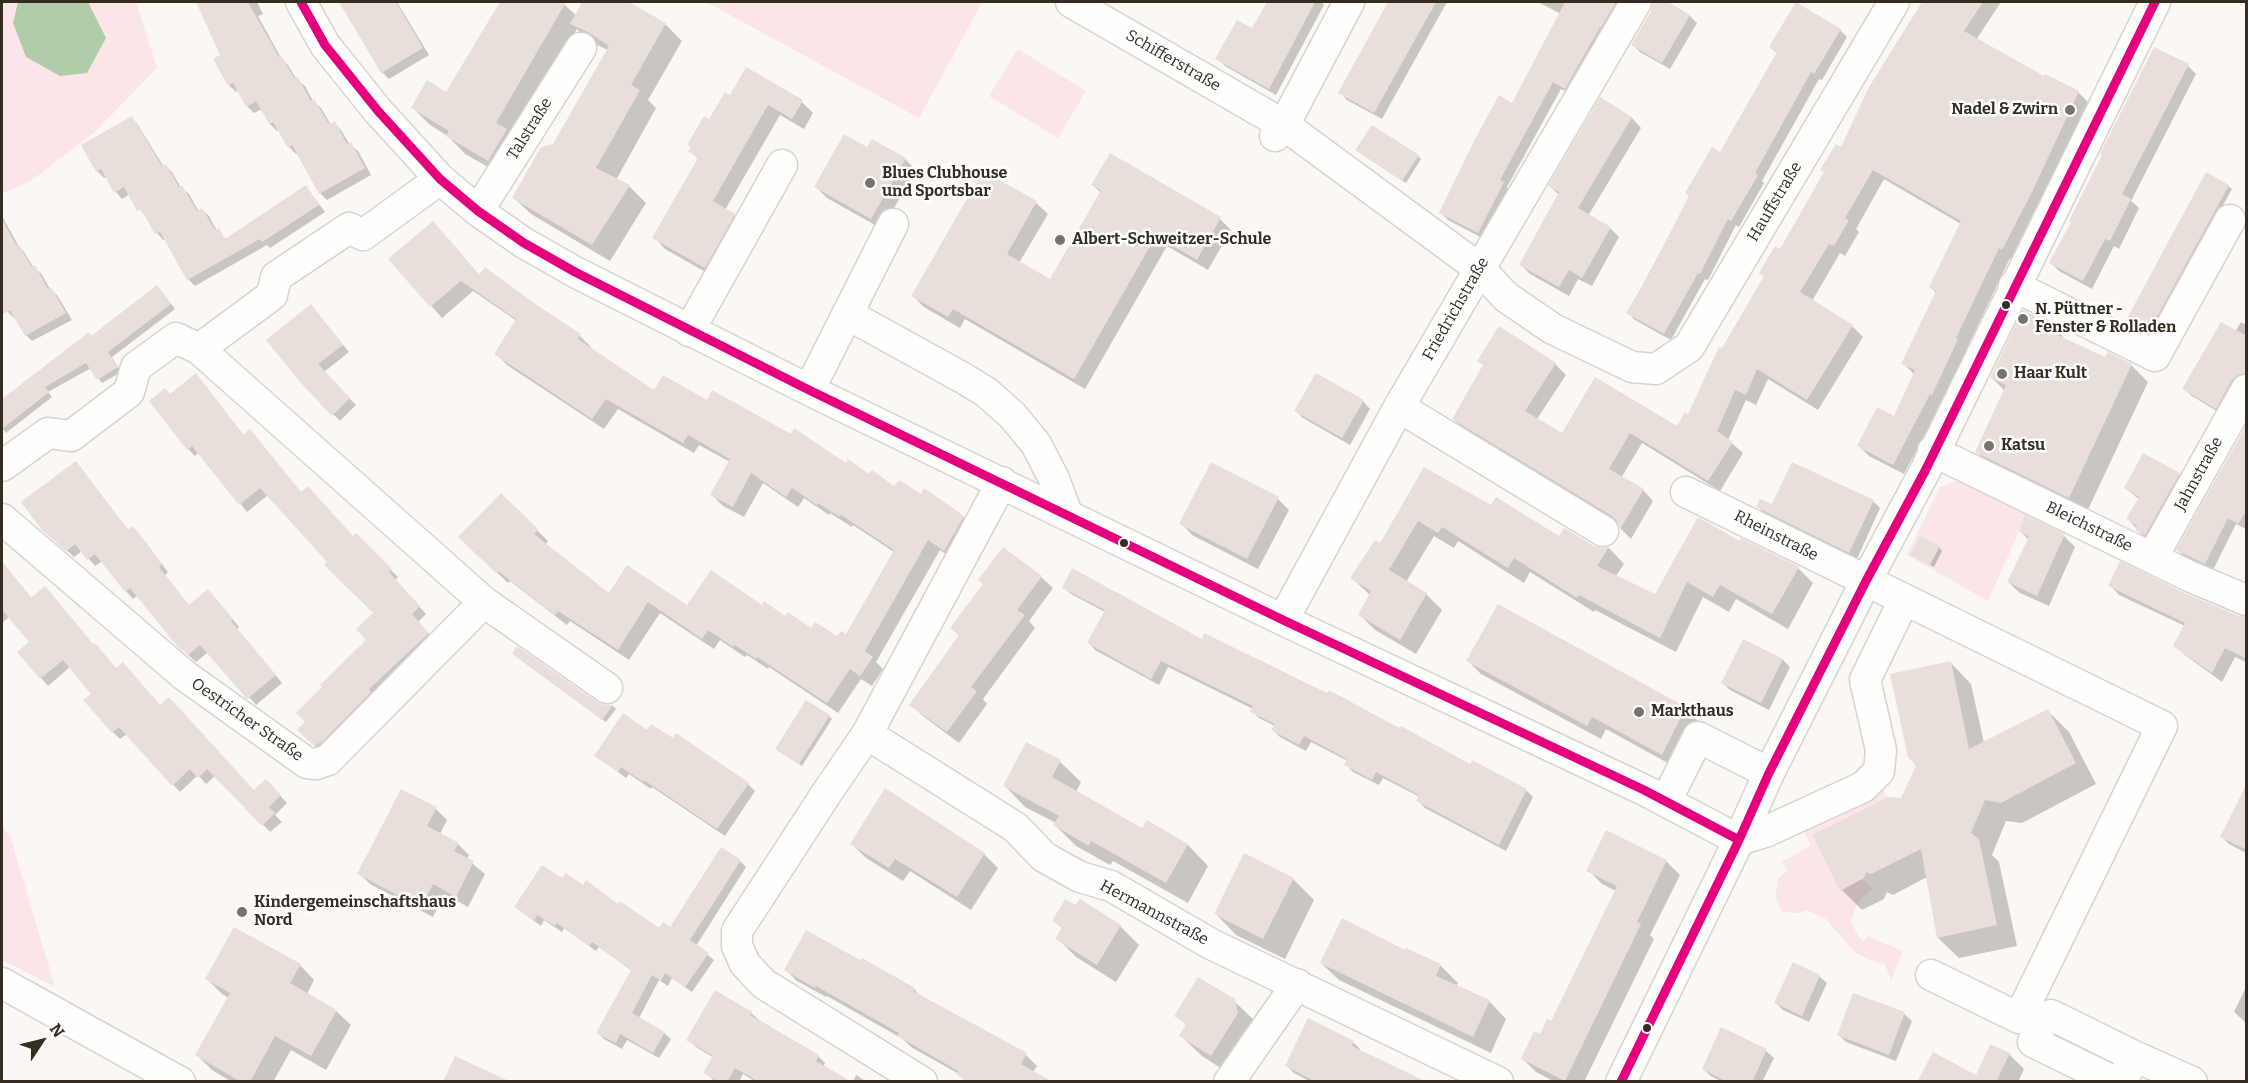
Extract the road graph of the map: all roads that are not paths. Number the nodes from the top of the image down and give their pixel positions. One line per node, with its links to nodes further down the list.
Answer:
1 (301, 2): 10 (street)
2 (1071, 2): 8 (street, Schifferstraße)
3 (1349, 2): 8 (street)
4 (1635, 2): 14 (street, Friedrichstraße)
5 (1894, 2): 19 (street, Hauffstraße)
6 (2154, 2): 15 (street)
7 (581, 48): 11 (street, Talstraße)
8 (1279, 130): 14 (street, Schifferstraße)
9 (783, 165): 17 (street)
10 (440, 179): 11 (street); 18 (street)
11 (478, 211): 17 (street)
12 (2230, 220): 15 (street)
13 (893, 224): 16 (street)
14 (1480, 269): 19 (street, Schifferstraße); 22 (street, Friedrichstraße)
15 (2014, 286): 23 (street)
16 (848, 314): 20 (street); 27 (street)
17 (689, 331): 20 (street)
18 (199, 349): 24 (street); 34 (street)
19 (1632, 367)
20 (809, 390): 25 (street)
21 (2247, 390): 30 (street, Jahnstraße)
22 (1399, 407): 29 (street); 35 (street, Friedrichstraße)
23 (1934, 451): 30 (street, Bleichstraße); 31 (street)
24 (2, 466)
25 (1002, 482): 27 (street); 37 (street)
26 (1686, 492): 31 (street, Rheinstraße)
27 (1067, 514): 35 (street)
28 (2, 519): 34 (street, Oestricher Straße)
29 (1603, 531)
30 (2152, 558): 33 (street, Bleichstraße)
31 (1866, 581): 32 (street, Rheinstraße); 38 (street)
32 (1904, 600): 40 (street); 41 (street, Rheinstraße)
33 (2247, 600)
34 (484, 602): 36 (street)
35 (1283, 620): 39 (street)
36 (607, 688)
37 (867, 734): 43 (street, Hermannstraße); 46 (street)
38 (1769, 773): 39 (street); 40 (street)
39 (1665, 801): 40 (street)
40 (1739, 840): 49 (street)
41 (1931, 975)
42 (2, 983): 45 (street)
43 (1297, 984): 47 (street); 48 (street, Hermannstraße)
44 (2129, 1069): 50 (street); 51 (street)
45 (180, 1082)
46 (922, 1082)
47 (1229, 1082)
48 (1498, 1082)
49 (1621, 1082)
50 (2115, 1082)
51 (2192, 1082)

